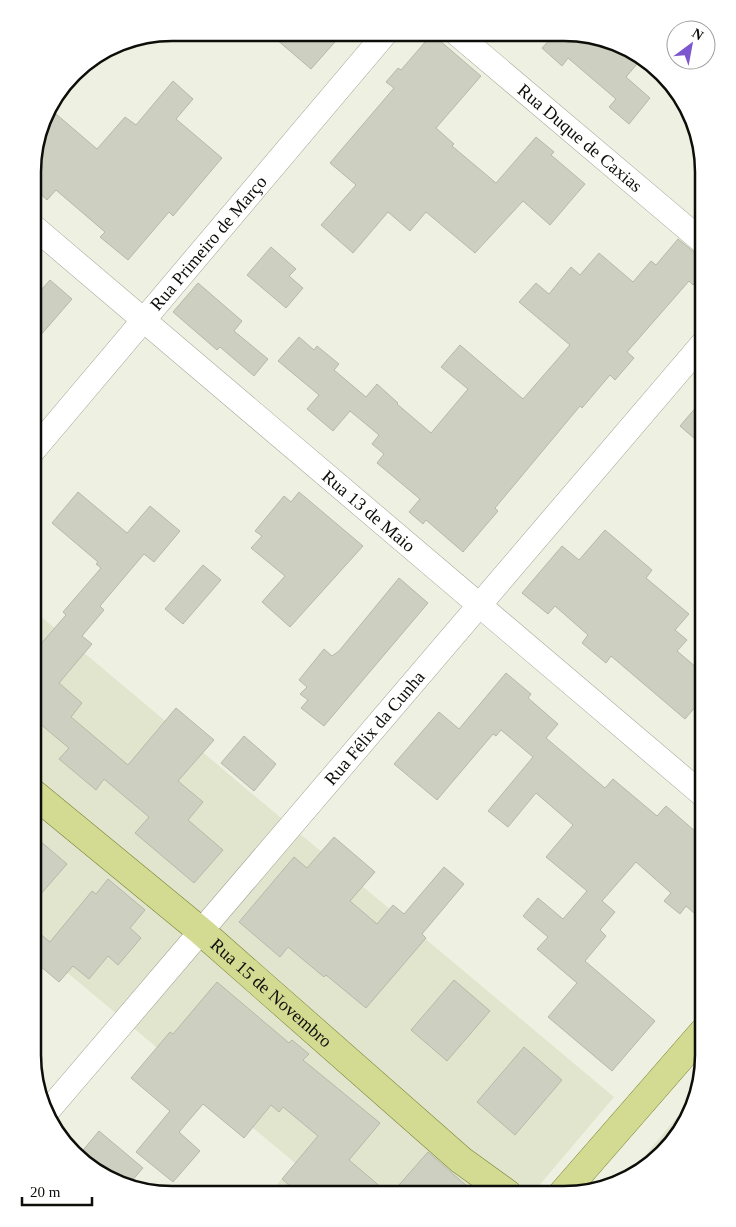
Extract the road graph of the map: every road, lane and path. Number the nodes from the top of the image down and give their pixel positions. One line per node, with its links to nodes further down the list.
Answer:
1 (379, 41): 5 (street, Rua Primeiro de Março)
2 (466, 41): 4 (street, Rua Duque de Caxias)
3 (41, 233): 5 (street, Rua 13 de Maio)
4 (695, 234)
5 (144, 320): 7 (street, Rua Primeiro de Março); 8 (street, Rua 13 de Maio)
6 (695, 354): 8 (street, Rua Félix da Cunha)
7 (41, 442)
8 (480, 606): 9 (street, Rua 13 de Maio); 11 (street, Rua Félix da Cunha)
9 (694, 788)
10 (41, 800): 11 (main road, Rua 15 de Novembro)
11 (202, 932): 13 (street, Rua Félix da Cunha); 14 (main road, Rua 15 de Novembro)
12 (694, 1042): 15 (main road)
13 (51, 1106)
14 (461, 1160): 16 (main road); 17 (main road, Rua 15 de Novembro)
15 (569, 1185)
16 (472, 1186)
17 (497, 1186)

